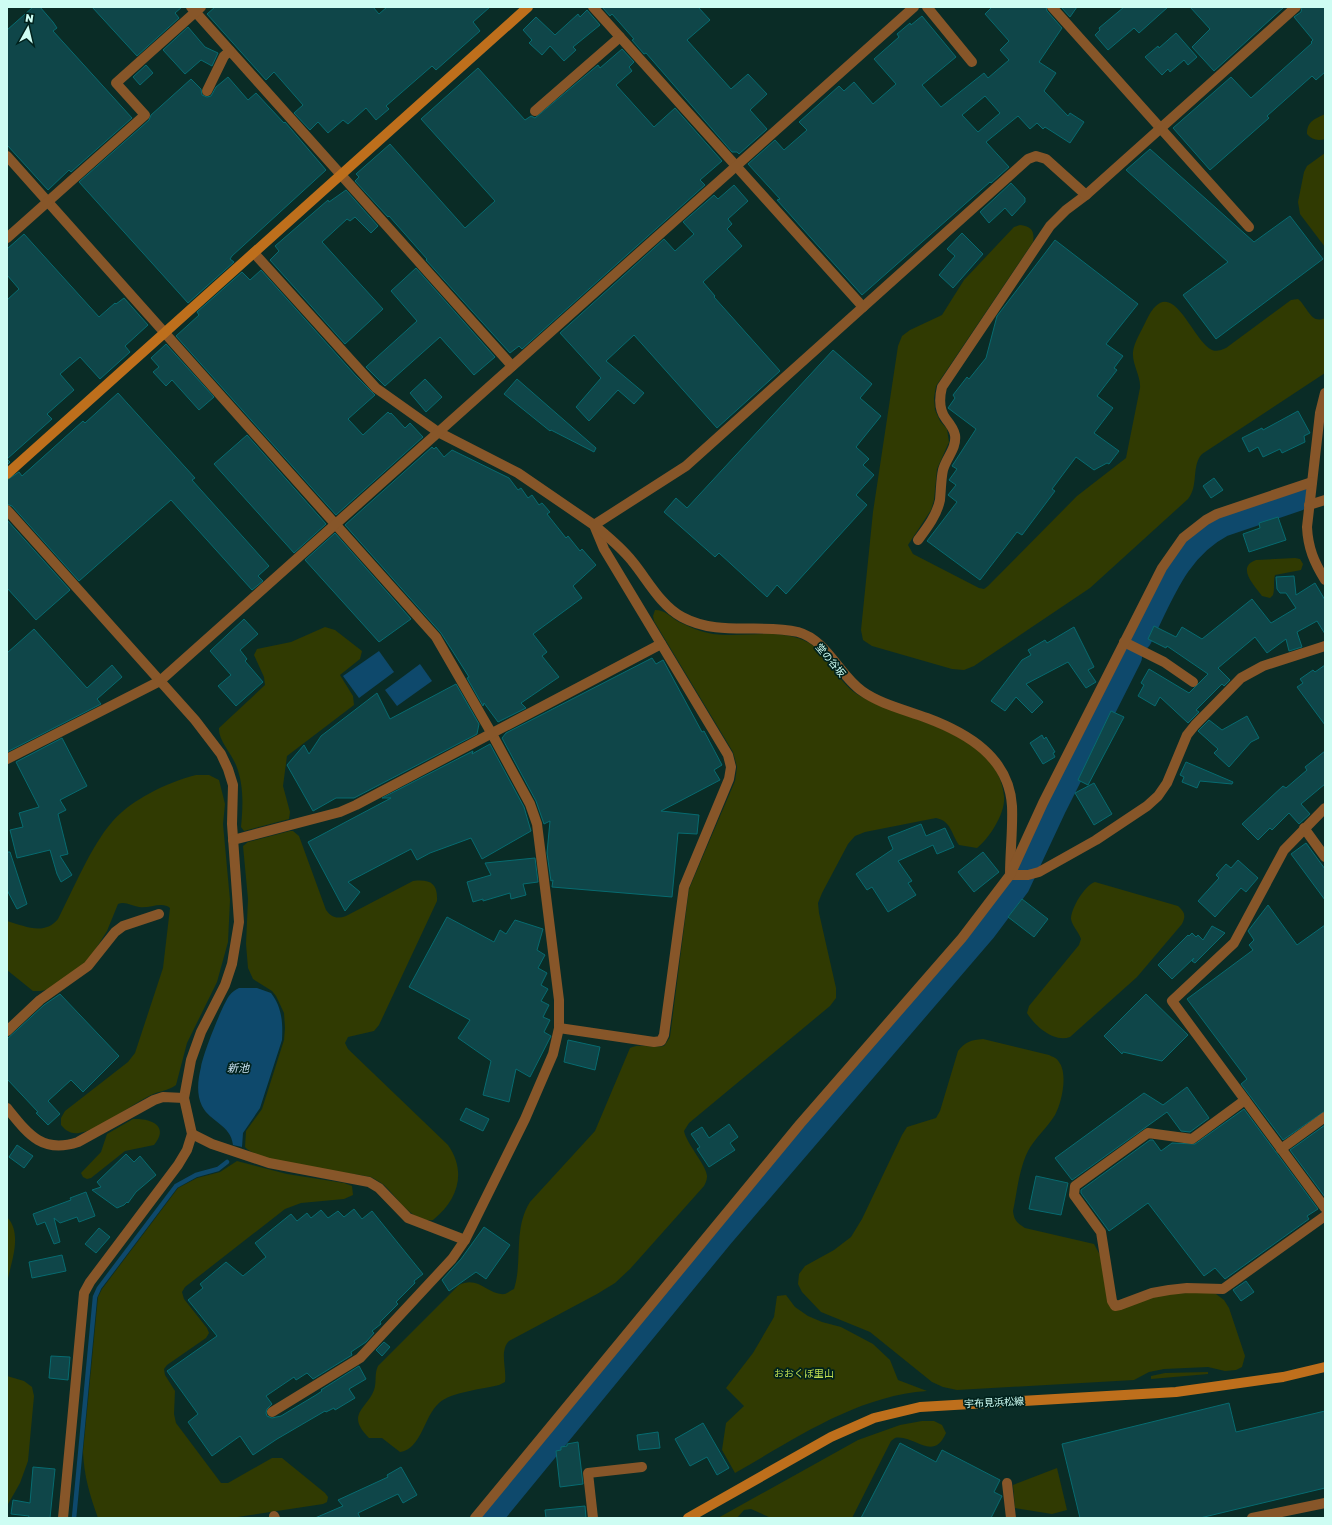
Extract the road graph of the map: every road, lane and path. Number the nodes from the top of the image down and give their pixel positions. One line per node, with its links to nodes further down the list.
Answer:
1 (528, 7): 16 (street)
2 (593, 7): 8 (street)
3 (914, 7): 15 (street)
4 (927, 7): 10 (street)
5 (1052, 7): 13 (street)
6 (1296, 7): 13 (street)
7 (196, 9): 9 (street); 18 (street)
8 (620, 36): 12 (street); 15 (street)
9 (230, 51): 11 (street); 16 (street)
10 (972, 62)
11 (207, 91)
12 (535, 111)
13 (1160, 128): 17 (street); 19 (street)
14 (7, 156): 18 (street)
15 (736, 166): 22 (street); 24 (street)
16 (341, 175): 21 (street); 24 (street)
17 (1086, 195): 22 (street); 34 (street)
18 (48, 202): 20 (street); 23 (street)
19 (1249, 227)
20 (7, 238)
21 (254, 253): 23 (street); 26 (street, 堂の谷坂)
22 (863, 307): 33 (street)
23 (165, 333): 27 (street); 32 (street)
24 (512, 366): 26 (street)
25 (1325, 393): 28 (street)
26 (438, 432): 32 (street); 33 (street, 堂の谷坂)
27 (7, 474)
28 (1312, 482): 30 (street); 36 (street)
29 (1325, 500): 30 (street)
30 (1309, 505): 35 (street)
31 (7, 510): 39 (street)
32 (335, 524): 39 (street); 41 (street)
33 (594, 525): 37 (street); 47 (street, 堂の谷坂)
34 (918, 540)
35 (1325, 580)
36 (1124, 642): 40 (street); 47 (street)
37 (661, 644): 41 (street); 49 (street)
38 (1325, 646): 47 (street)
39 (160, 680): 42 (street); 45 (street)
40 (1193, 682)
41 (492, 734): 45 (street); 49 (street)
42 (7, 759)
43 (1325, 808): 44 (street)
44 (1304, 828): 46 (street); 52 (street)
45 (233, 840): 51 (street)
46 (1325, 857)
47 (1013, 875): 66 (street)
48 (159, 914): 50 (street)
49 (558, 1028): 59 (street)
50 (7, 1031)
51 (184, 1098): 53 (street); 55 (street)
52 (1245, 1100): 56 (street); 58 (street)
53 (7, 1108)
54 (1325, 1116): 56 (street)
55 (192, 1134): 59 (street); 65 (street)
56 (1281, 1149): 57 (street)
57 (1325, 1208)
58 (1325, 1216)
59 (465, 1240): 61 (street)
60 (1325, 1367): 68 (street, 宇布見浜松線)
61 (272, 1412)
62 (642, 1466): 67 (street)
63 (1007, 1483): 69 (street)
64 (1325, 1503): 70 (street)
65 (63, 1518)
66 (475, 1518)
67 (593, 1518)
68 (688, 1518)
69 (1011, 1518)
70 (1252, 1518)

